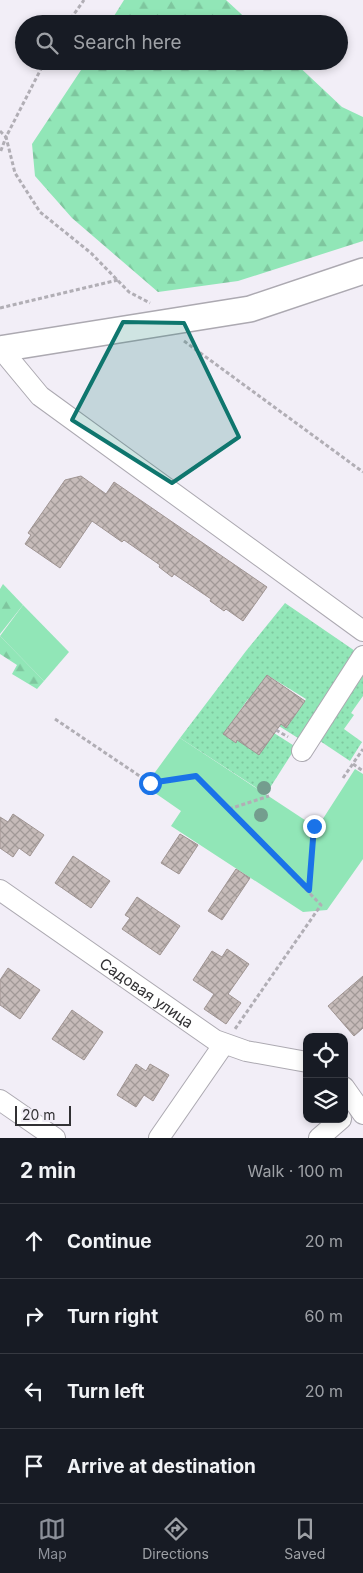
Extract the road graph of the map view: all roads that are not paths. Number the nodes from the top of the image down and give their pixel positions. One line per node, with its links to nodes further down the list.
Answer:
1 (363, 271): 2 (main road)
2 (0, 349): 3 (street)
3 (363, 631)
4 (363, 656): 5 (street)
5 (302, 751)
6 (0, 890): 7 (street, Садовая улица)
7 (224, 1044): 8 (street, Садовая улица); 13 (street)
8 (303, 1061)
9 (348, 1097): 11 (street)
10 (0, 1100): 12 (street)
11 (354, 1111): 14 (street)
12 (56, 1138)
13 (159, 1138)
14 (319, 1138)

